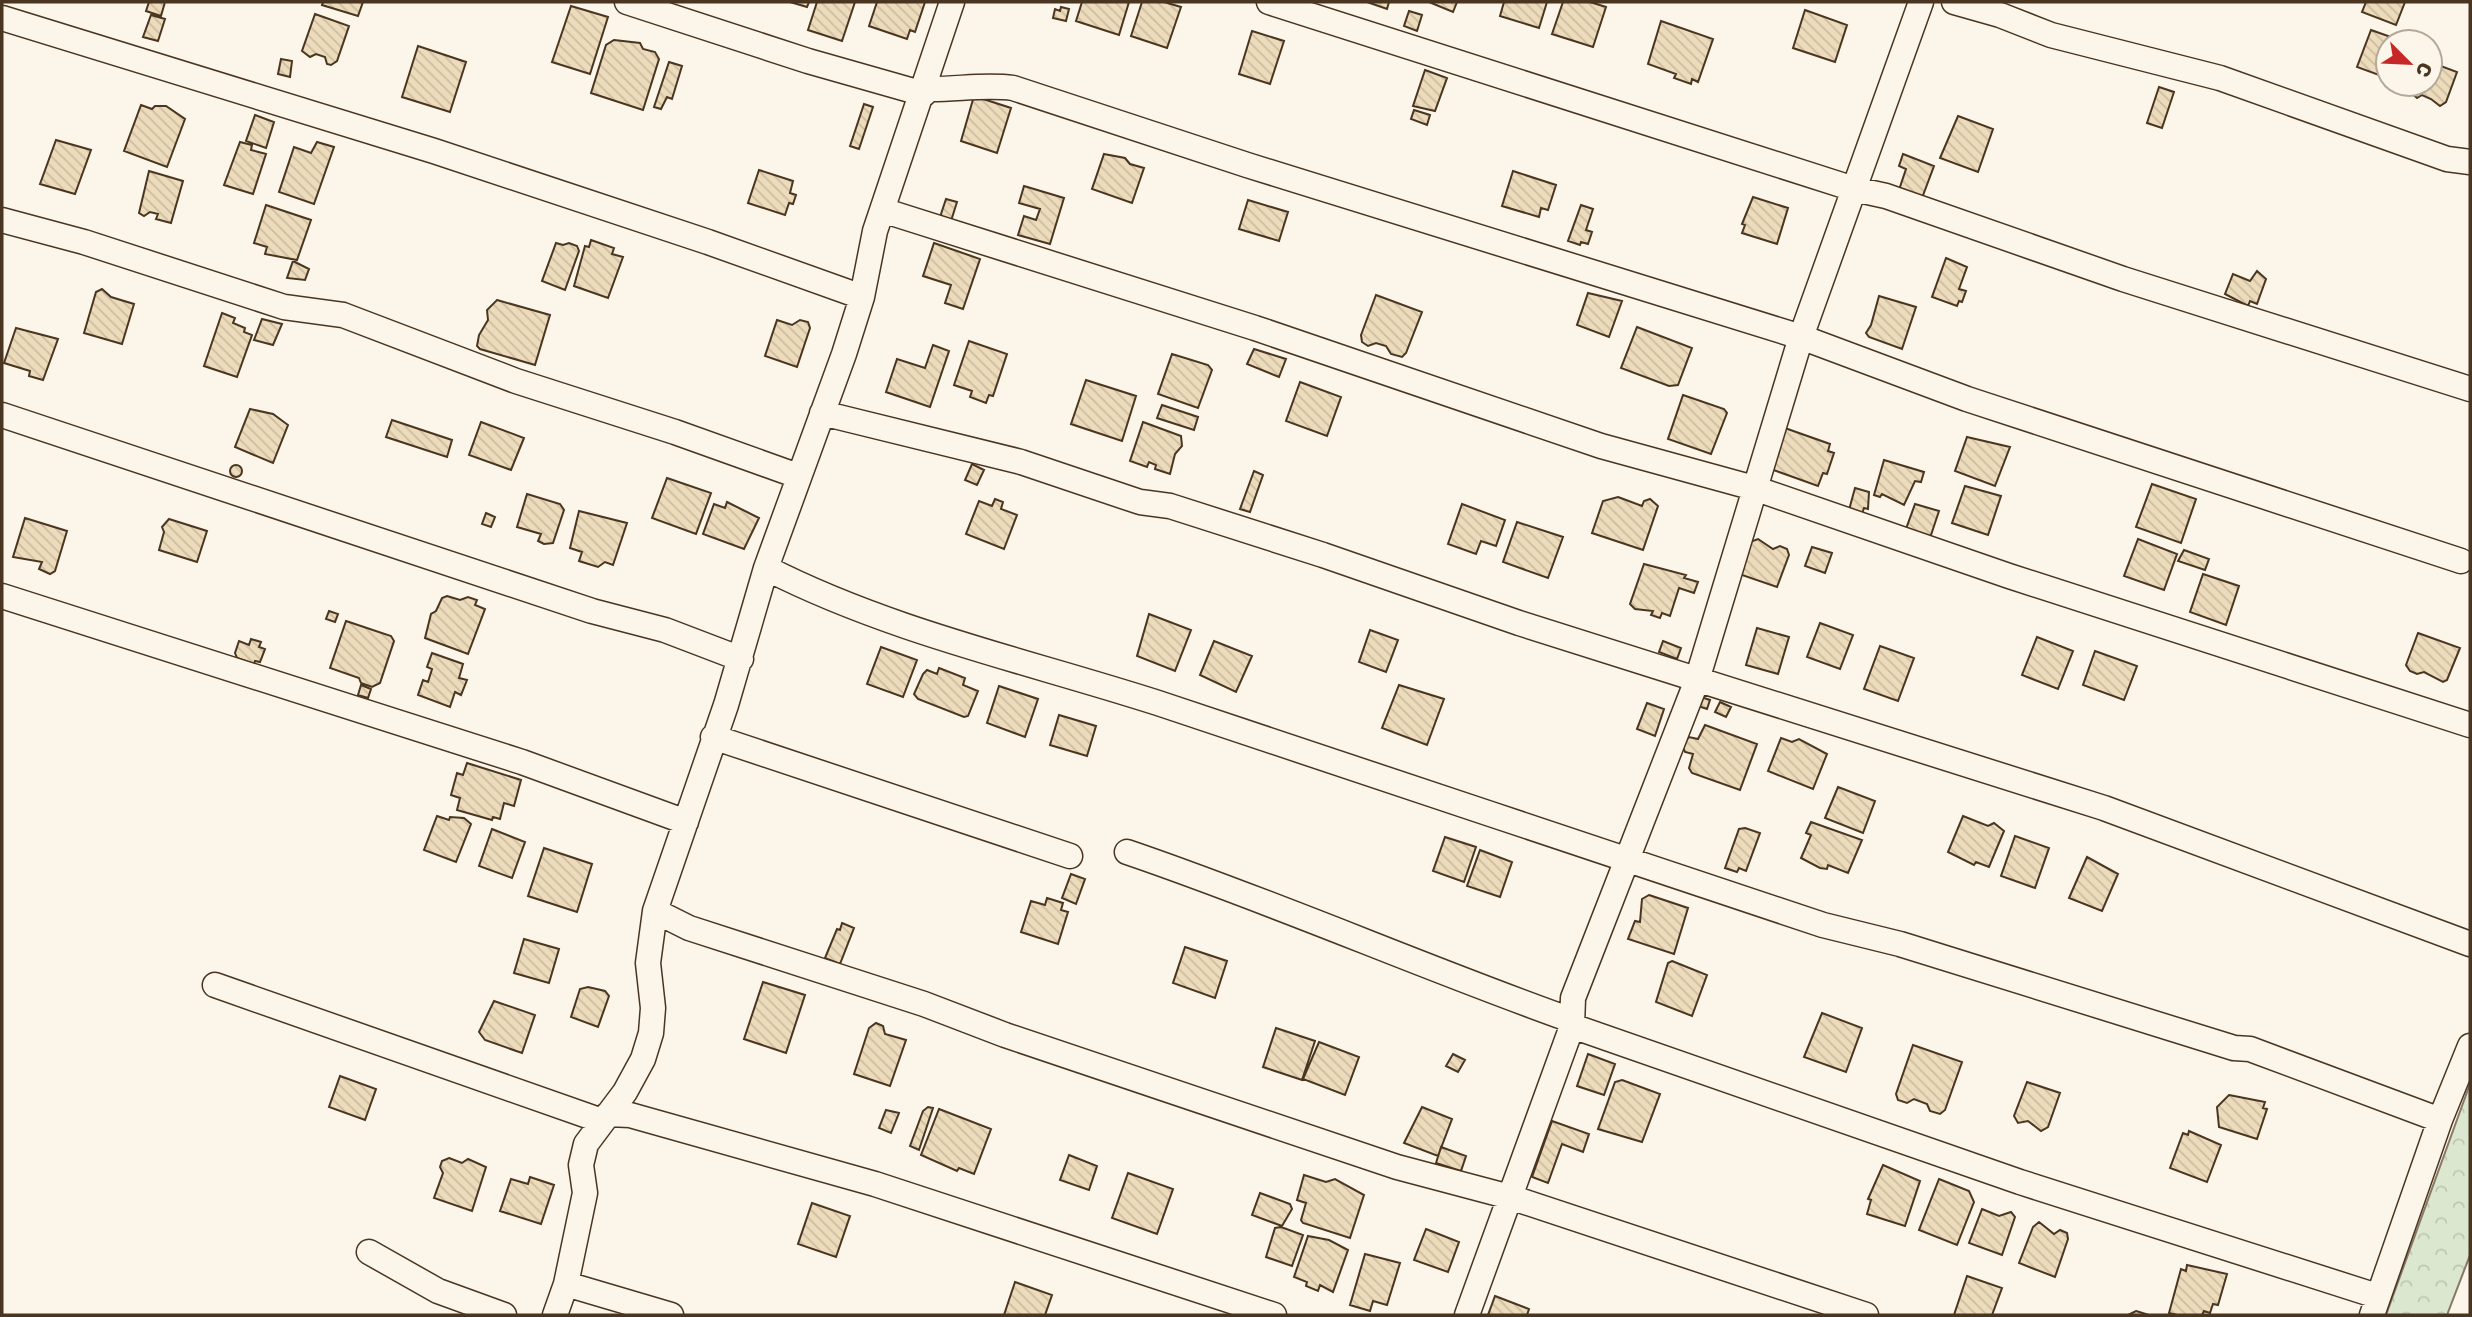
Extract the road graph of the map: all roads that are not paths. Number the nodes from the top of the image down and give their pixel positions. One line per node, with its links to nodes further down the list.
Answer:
1 (628, 2): 7 (street)
2 (952, 2): 7 (street)
3 (1269, 2): 9 (street)
4 (1921, 2): 9 (street)
5 (1954, 2): 8 (street)
6 (2, 18): 12 (street)
7 (924, 92): 10 (street); 13 (street)
8 (2470, 162)
9 (1854, 189): 13 (street); 14 (street)
10 (882, 210): 12 (street); 18 (street)
11 (2, 220): 17 (street)
12 (862, 297): 15 (street)
13 (1801, 337): 18 (street); 19 (street)
14 (2470, 390)
15 (822, 413): 17 (street); 23 (street)
16 (2, 415): 22 (street)
17 (798, 476): 20 (street)
18 (1754, 488): 23 (street); 24 (street)
19 (2461, 561)
20 (766, 568): 22 (street); 29 (street)
21 (2, 596): 26 (street)
22 (741, 659): 25 (street)
23 (1697, 680): 29 (street); 31 (street)
24 (2470, 725)
25 (713, 737): 26 (street); 28 (street)
26 (686, 822): 30 (street)
27 (1127, 852): 33 (street)
28 (1070, 856)
29 (1628, 862): 33 (street); 36 (street)
30 (655, 911): 35 (street); 37 (street)
31 (2470, 944)
32 (215, 985): 35 (street)
33 (1571, 1023): 37 (street); 40 (street)
34 (2470, 1046): 36 (street)
35 (605, 1118): 39 (street); 44 (street)
36 (2440, 1120): 40 (street)
37 (1510, 1197): 45 (street); 46 (street)
38 (369, 1252): 41 (street)
39 (566, 1284): 42 (street); 43 (street)
40 (2375, 1306)
41 (504, 1315)
42 (555, 1315)
43 (671, 1315)
44 (1274, 1315)
45 (1467, 1315)
46 (1866, 1315)

